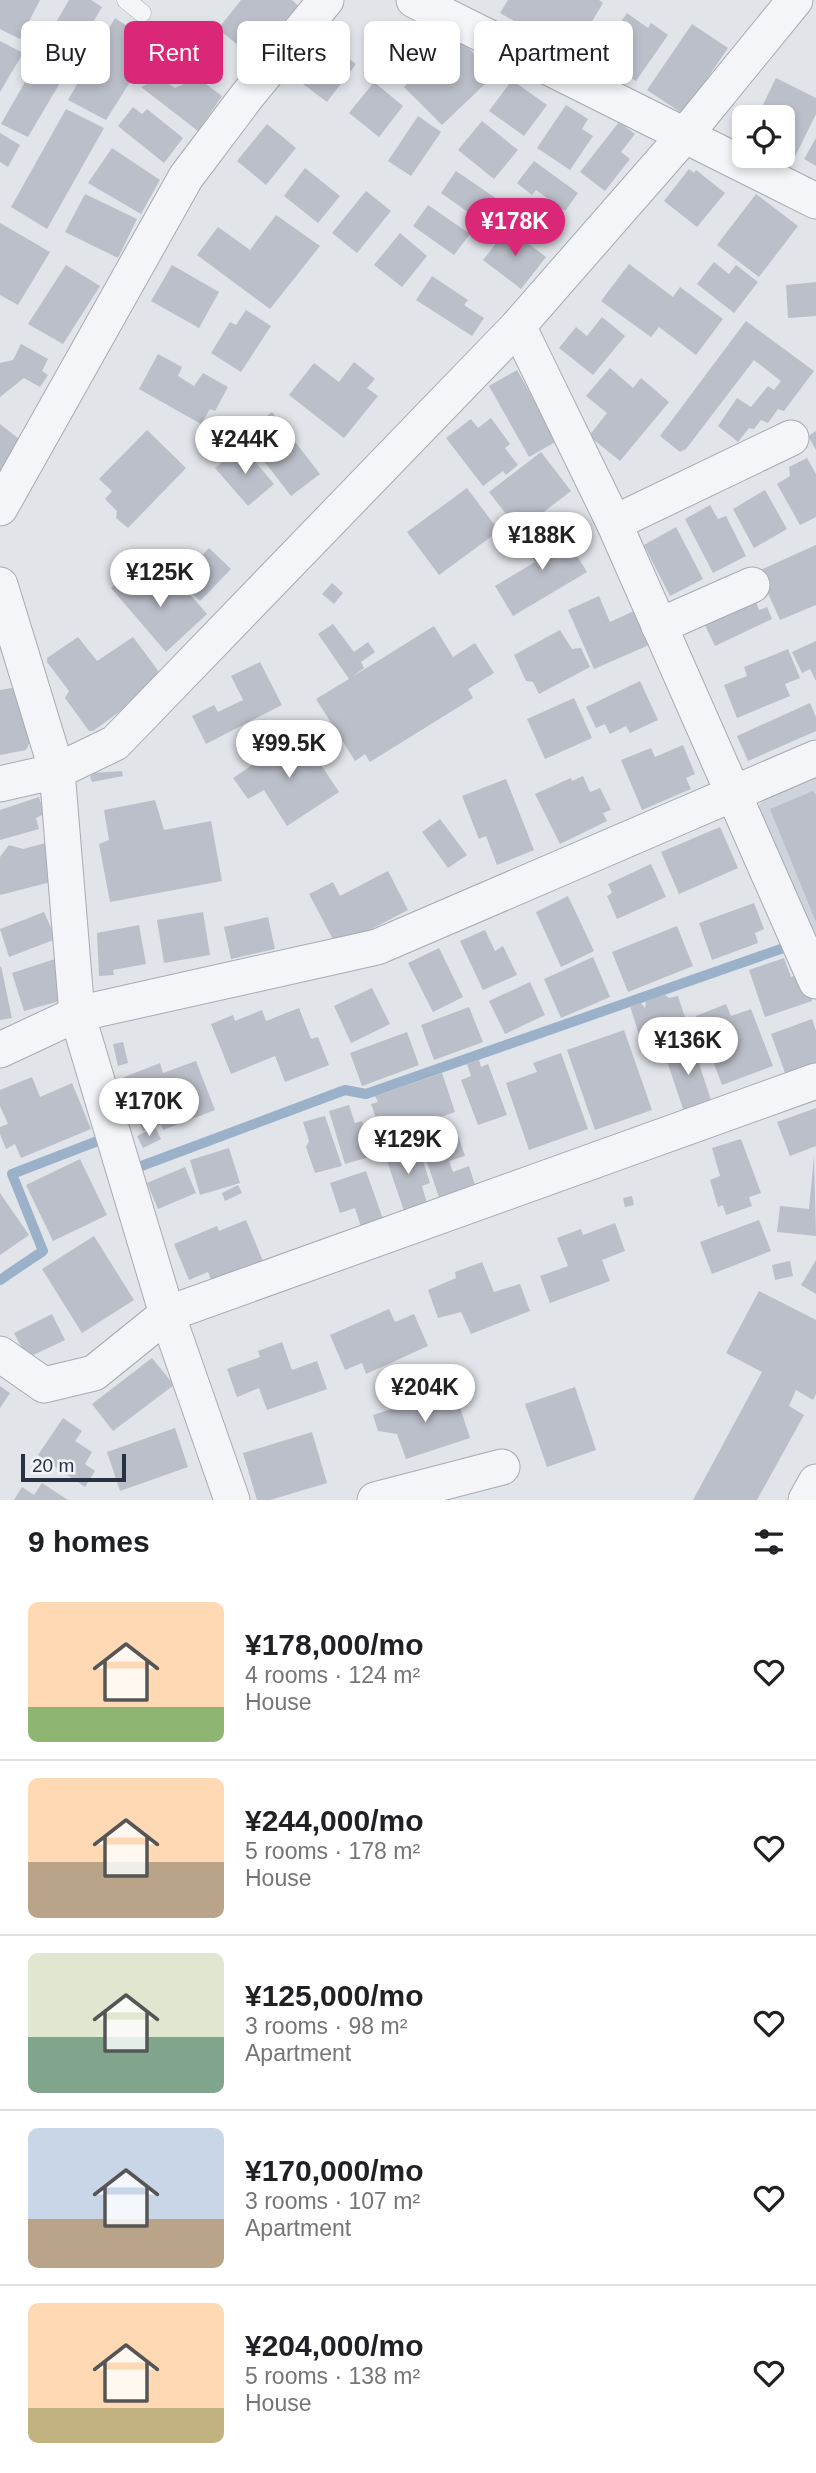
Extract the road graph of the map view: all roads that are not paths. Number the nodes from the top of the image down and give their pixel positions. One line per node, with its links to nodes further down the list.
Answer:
1 (125, 0): 5 (lane)
2 (326, 0): 10 (street)
3 (414, 0): 6 (street)
4 (795, 0): 6 (street)
5 (142, 13)
6 (685, 135): 7 (street); 8 (street)
7 (816, 201)
8 (518, 326): 11 (street); 16 (street)
9 (791, 438): 11 (street)
10 (0, 508)
11 (614, 523): 14 (street)
12 (0, 585): 16 (street)
13 (752, 585): 14 (street)
14 (659, 626): 18 (street)
15 (816, 758): 18 (street)
16 (57, 771): 17 (street); 20 (street)
17 (0, 784)
18 (734, 793): 19 (street); 20 (street)
19 (816, 981)
20 (78, 1014): 21 (street); 23 (street)
21 (0, 1050)
22 (816, 1082): 23 (street)
23 (167, 1314): 24 (street); 27 (street)
24 (0, 1354)
25 (502, 1467): 28 (street)
26 (816, 1482): 29 (street)
27 (232, 1500)
28 (375, 1500)
29 (806, 1500)

